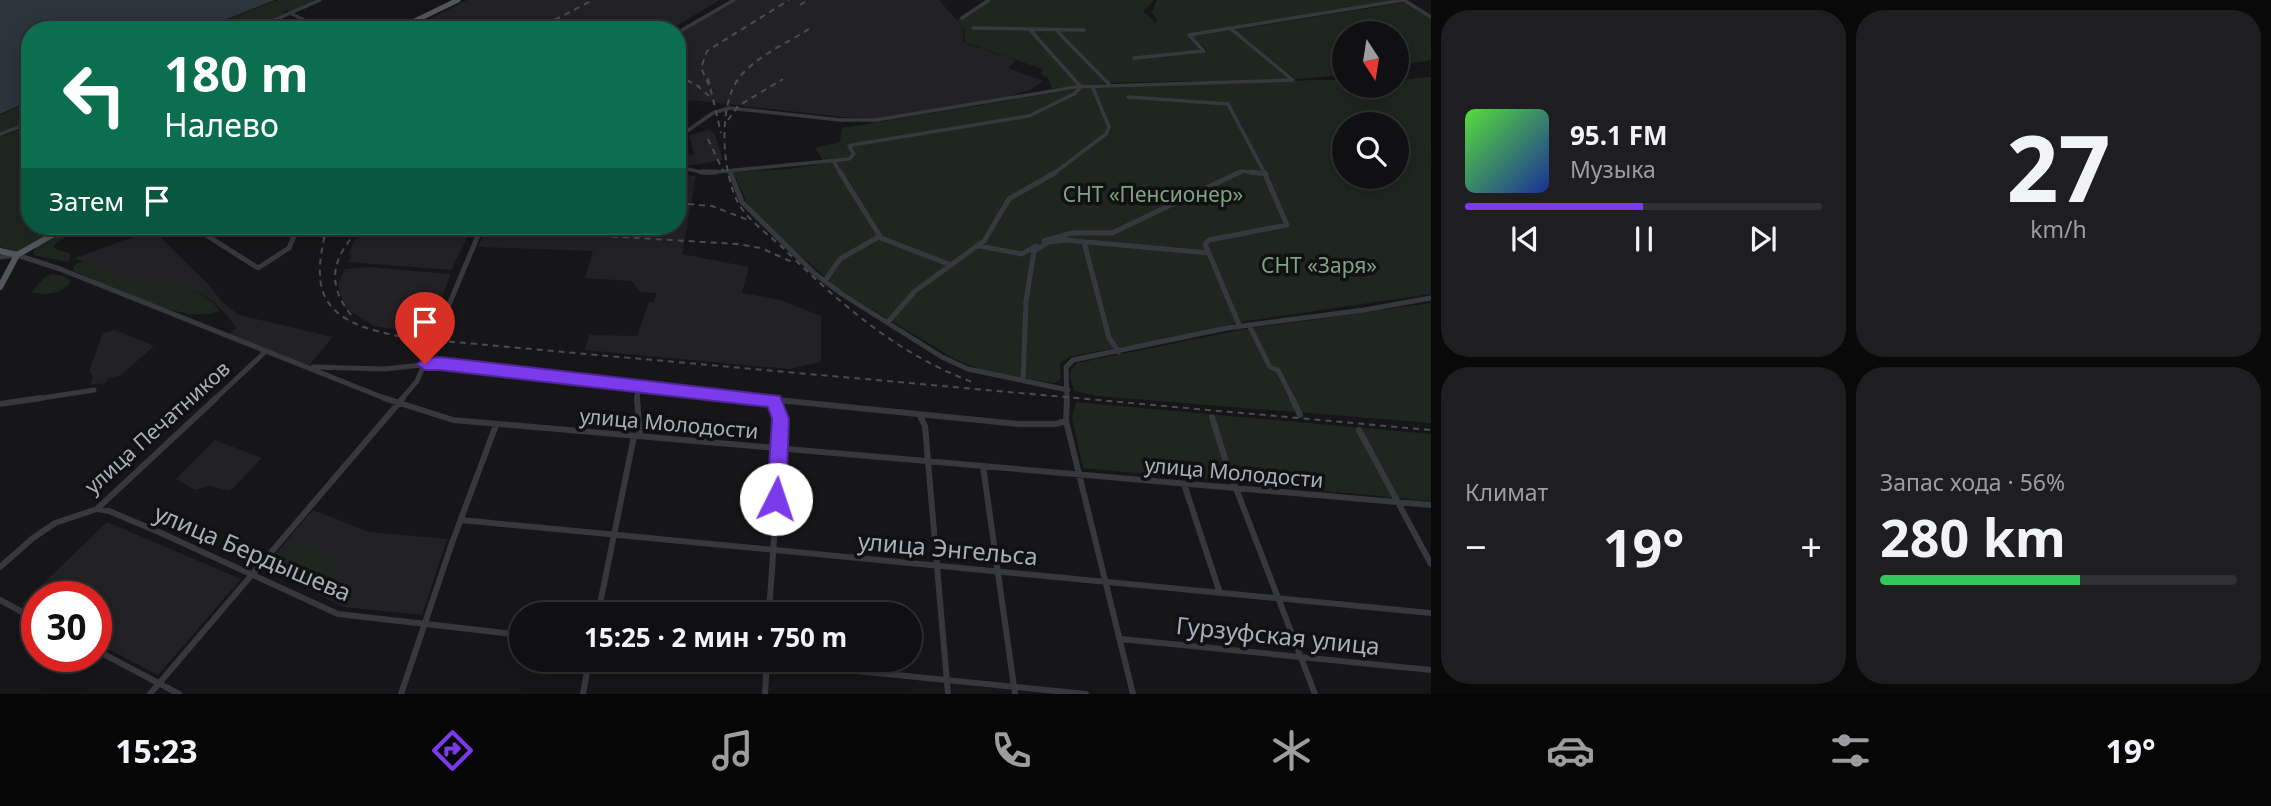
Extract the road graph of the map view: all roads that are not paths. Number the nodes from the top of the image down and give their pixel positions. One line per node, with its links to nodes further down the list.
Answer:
1 (320, 0): 6 (street)
2 (458, 0): 11 (main road)
3 (734, 0): 12 (street)
4 (989, 0): 8 (street)
5 (1404, 0): 7 (street); 14 (street)
6 (290, 13): 9 (street); 10 (street)
7 (1431, 17)
8 (962, 18)
9 (272, 21)
10 (306, 21)
11 (415, 21)
12 (686, 28)
13 (973, 28): 16 (street)
14 (1231, 29): 18 (street); 19 (street)
15 (1084, 30): 17 (street)
16 (1031, 31): 17 (street); 20 (street)
17 (1059, 32): 19 (street)
18 (1134, 58)
19 (1109, 84): 20 (street)
20 (1080, 87): 24 (street); 26 (street)
21 (1093, 88): 36 (street)
22 (1128, 97): 29 (street)
23 (21, 126): 25 (street)
24 (686, 132)
25 (0, 134)
26 (834, 162): 28 (street); 34 (street)
27 (686, 169): 28 (street)
28 (730, 171): 42 (street)
29 (1266, 174): 36 (street); 38 (street)
30 (52, 235): 39 (main road)
31 (206, 235): 32 (street)
32 (295, 235)
33 (478, 235): 50 (street)
34 (880, 236): 41 (street); 42 (street)
35 (1084, 242): 38 (street); 49 (street); 52 (street)
36 (979, 246): 41 (street)
37 (0, 251): 39 (main road)
38 (1209, 253): 47 (street)
39 (17, 255): 40 (street); 43 (main road); 48 (street, улица Молодости)
40 (0, 257)
41 (951, 265): 45 (street)
42 (825, 281): 45 (street)
43 (0, 287)
44 (1431, 298): 46 (street)
45 (888, 322): 52 (street)
46 (1249, 325): 47 (street); 59 (street)
47 (1240, 327): 49 (street)
48 (265, 352): 51 (street, улица Молодости); 74 (street, улица Печатников)
49 (1119, 352): 55 (street)
50 (425, 364): 51 (street); 53 (street); 57 (street)
51 (310, 367): 57 (street, улица Молодости)
52 (1023, 381): 55 (street)
53 (638, 385): 56 (street); 65 (street)
54 (94, 390): 58 (street)
55 (1068, 390): 62 (street)
56 (774, 401): 60 (street); 66 (street)
57 (397, 403): 63 (street, улица Молодости); 82 (street)
58 (0, 404)
59 (1300, 415)
60 (920, 416): 62 (street); 67 (street)
61 (1212, 417): 71 (street)
62 (1066, 421): 69 (street)
63 (496, 425): 65 (street, улица Молодости); 75 (street)
64 (1359, 430): 72 (street)
65 (637, 436): 66 (street, улица Молодости); 76 (street)
66 (780, 449): 67 (street, улица Молодости); 77 (street)
67 (928, 461): 68 (street, улица Молодости); 79 (street)
68 (983, 466): 69 (street, улица Молодости); 81 (street)
69 (1081, 474): 70 (street, улица Молодости); 83 (street)
70 (1185, 484): 71 (street, улица Молодости); 84 (street)
71 (1236, 488): 72 (street, улица Молодости); 85 (street)
72 (1398, 502): 73 (street, улица Молодости); 78 (street)
73 (1431, 505)
74 (97, 509): 80 (street, улица Печатников); 82 (street, улица Бердышева)
75 (461, 520): 76 (street, улица Энгельса); 91 (street)
76 (614, 536): 77 (street, улица Энгельса); 87 (street)
77 (773, 550): 79 (street, улица Энгельса); 88 (street)
78 (1431, 564)
79 (938, 566): 81 (street, улица Энгельса); 100 (street)
80 (0, 567)
81 (997, 572): 83 (street, улица Энгельса); 102 (street)
82 (248, 575): 91 (street, улица Бердышева); 101 (street)
83 (1107, 582): 84 (street, улица Энгельса); 93 (street)
84 (1220, 593): 85 (street, улица Энгельса)
85 (1279, 599): 90 (street, улица Энгельса); 94 (street)
86 (0, 600): 89 (street)
87 (600, 602)
88 (770, 602)
89 (21, 611)
90 (1431, 613)
91 (425, 625): 92 (street, улица Бердышева); 105 (street)
92 (509, 634)
93 (1121, 639): 94 (street, Гурзуфская улица); 110 (street)
94 (1301, 657): 96 (street, Гурзуфская улица); 111 (street)
95 (112, 658): 101 (street)
96 (1431, 670)
97 (587, 672): 106 (street)
98 (766, 672): 107 (street)
99 (877, 672): 100 (street)
100 (947, 679): 102 (street); 108 (street)
101 (159, 683): 103 (street); 104 (street)
102 (1014, 690): 109 (street)
103 (150, 694)
104 (178, 694)
105 (401, 694)
106 (583, 694)
107 (765, 694)
108 (948, 694)
109 (1086, 694)
110 (1133, 694)
111 (1315, 694)

